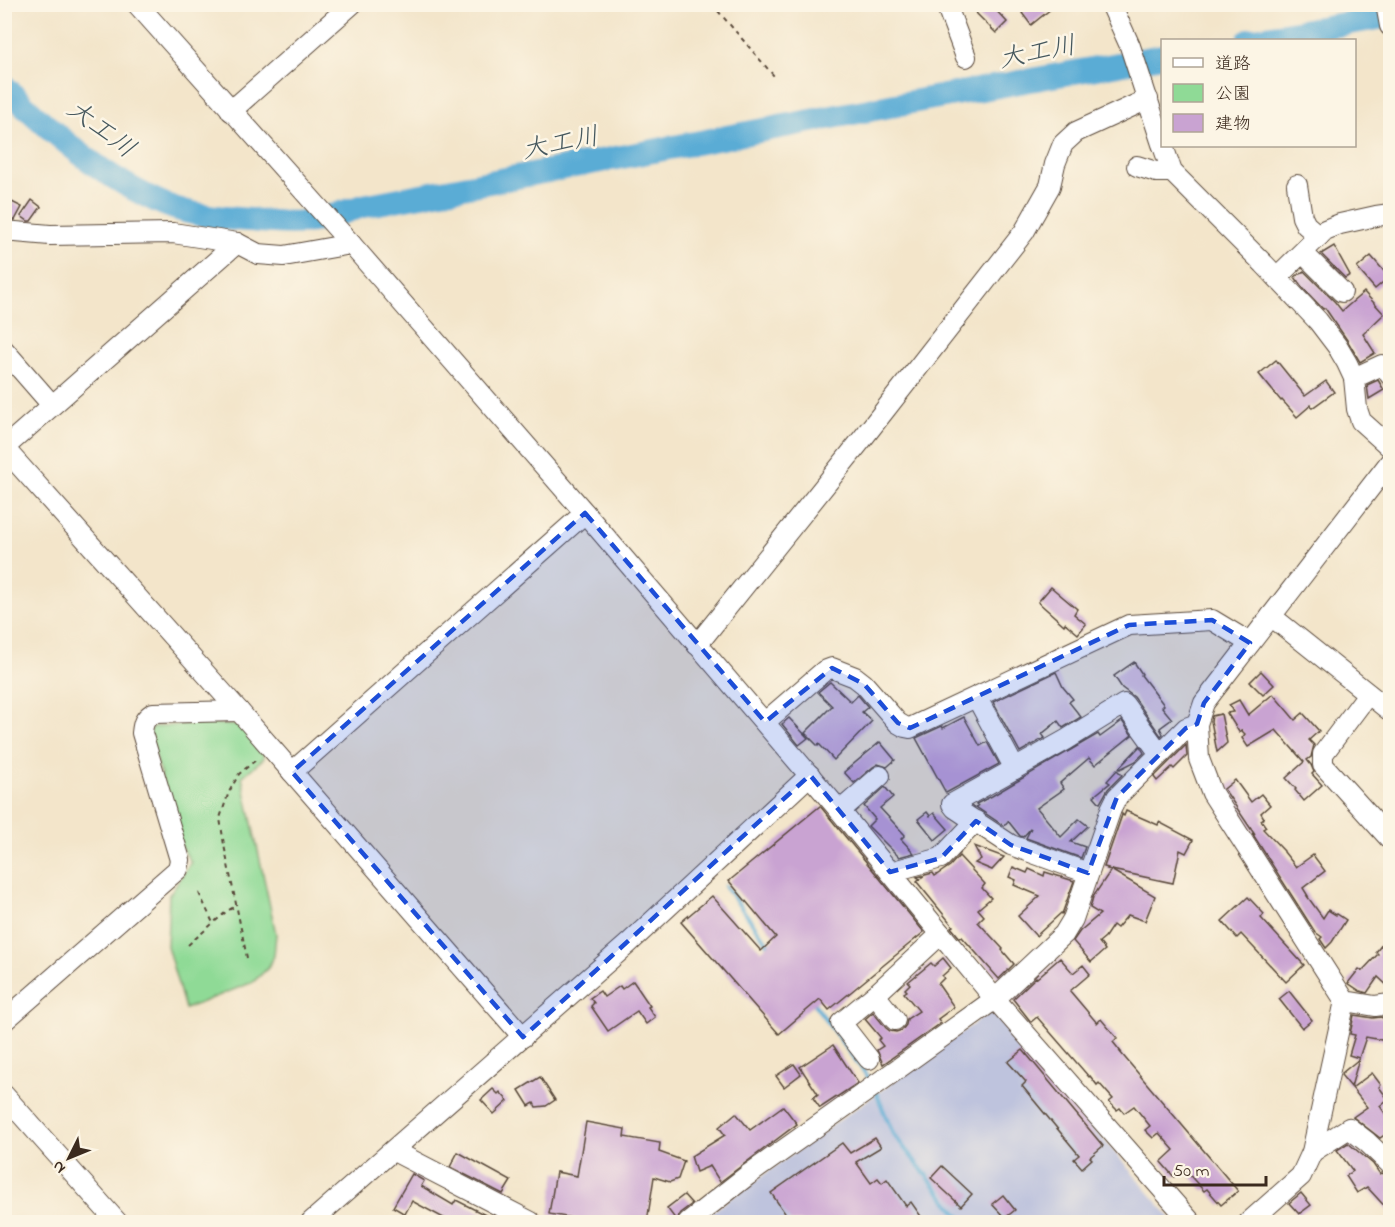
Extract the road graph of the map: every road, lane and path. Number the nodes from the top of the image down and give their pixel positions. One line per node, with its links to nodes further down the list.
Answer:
1 (137, 4): 11 (street)
2 (352, 4): 11 (street)
3 (712, 4): 9 (path)
4 (946, 4): 8 (street)
5 (1111, 4): 10 (street)
6 (1386, 4): 7 (street)
7 (1390, 26)
8 (966, 57)
9 (774, 76)
10 (1148, 99): 12 (street); 35 (street)
11 (231, 111): 21 (street)
12 (1161, 139)
13 (1164, 147): 15 (street)
14 (1137, 166): 15 (street)
15 (1172, 172): 23 (street)
16 (1297, 185): 19 (street)
17 (1390, 214): 19 (street)
18 (4, 231): 20 (street)
19 (1319, 236): 22 (street)
20 (237, 243): 21 (street); 28 (street)
21 (351, 244): 32 (street)
22 (1303, 253): 23 (street); 24 (street)
23 (1277, 277): 27 (street)
24 (1342, 292)
25 (4, 350): 28 (street)
26 (1390, 375): 27 (street)
27 (1354, 378): 29 (street)
28 (52, 405): 30 (street)
29 (1390, 447)
30 (4, 448): 38 (street)
31 (1390, 462): 33 (street)
32 (585, 513): 35 (street); 45 (street)
33 (1271, 616): 34 (street); 36 (street)
34 (1250, 643): 37 (street); 41 (street)
35 (697, 645): 40 (street)
36 (1368, 694): 39 (street); 50 (street)
37 (977, 698): 40 (street); 44 (street)
38 (240, 711): 42 (street); 64 (street)
39 (1390, 711)
40 (765, 722): 46 (street)
41 (1197, 724): 43 (street); 61 (street)
42 (272, 748): 45 (street); 54 (path)
43 (1160, 754): 44 (street); 52 (street)
44 (1015, 769): 49 (street)
45 (292, 772): 65 (street)
46 (810, 775): 48 (street); 65 (street)
47 (880, 776): 48 (street)
48 (840, 811): 51 (street)
49 (976, 821): 51 (street); 52 (street)
50 (1390, 839)
51 (890, 872): 56 (street)
52 (1088, 873): 60 (street)
53 (199, 893): 55 (path)
54 (237, 906): 55 (path); 58 (path)
55 (213, 923): 57 (path)
56 (941, 934): 59 (street); 60 (street)
57 (188, 945)
58 (247, 958)
59 (875, 995): 63 (street); 66 (street)
60 (995, 999): 74 (street); 75 (street)
61 (1345, 1001): 62 (street); 69 (street)
62 (1390, 1004)
63 (895, 1020)
64 (4, 1021)
65 (523, 1037): 68 (street)
66 (869, 1059)
67 (4, 1095): 72 (street)
68 (394, 1151): 71 (street); 73 (street)
69 (1312, 1152): 70 (street); 76 (street)
70 (1390, 1164)
71 (322, 1220)
72 (117, 1222)
73 (531, 1222)
74 (688, 1222)
75 (1191, 1222)
76 (1249, 1222)

